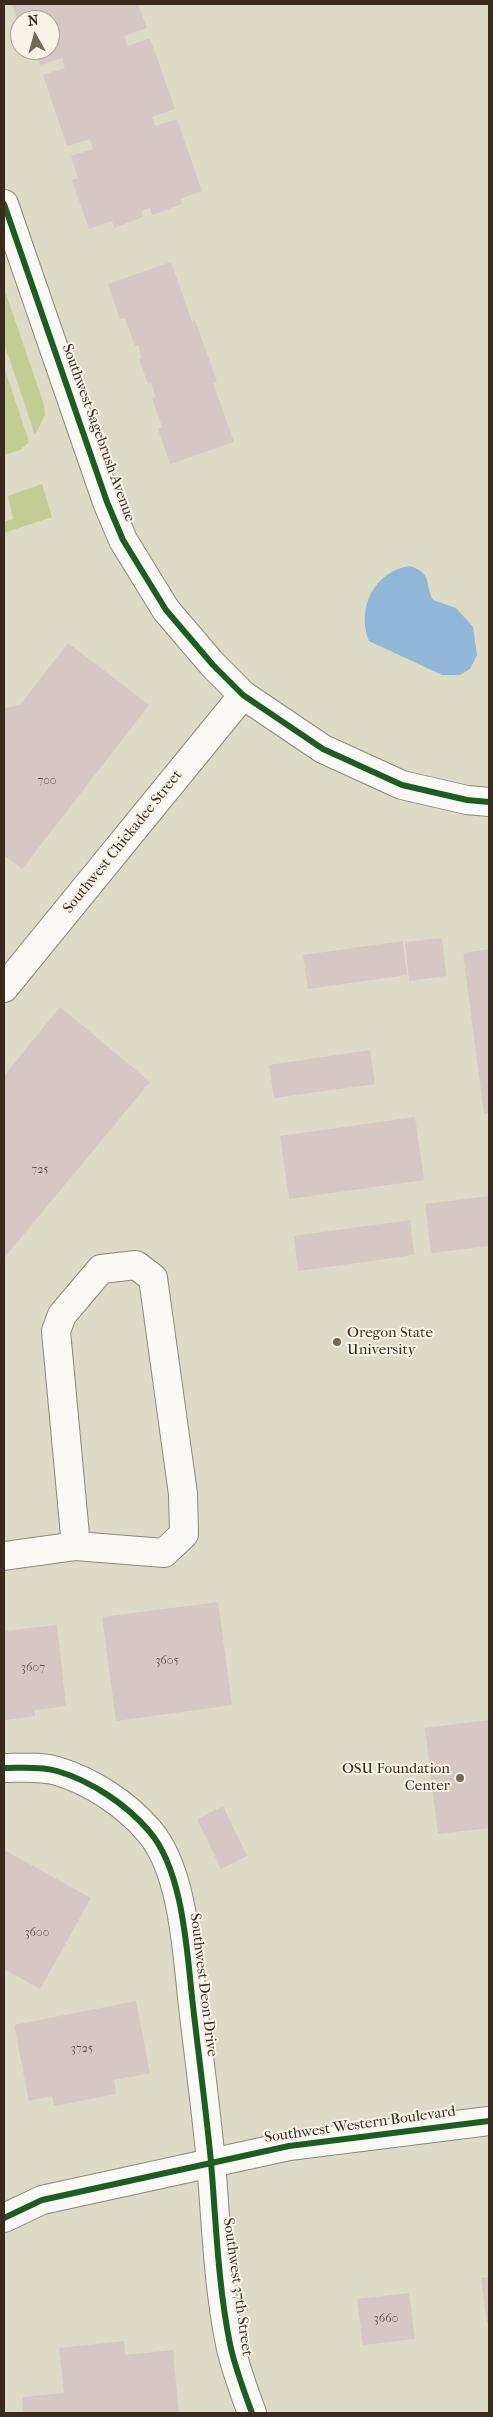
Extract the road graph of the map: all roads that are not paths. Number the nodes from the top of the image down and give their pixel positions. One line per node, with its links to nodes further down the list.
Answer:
1 (4, 204): 2 (street, Southwest Sagebrush Avenue)
2 (243, 695): 3 (street, Southwest Sagebrush Avenue); 4 (street, Southwest Chickadee Street)
3 (489, 802)
4 (4, 988)
5 (76, 1546): 5 (street); 6 (street)
6 (4, 1556)
7 (4, 1768): 9 (street, Southwest Deon Drive)
8 (489, 2121): 9 (street, Southwest Western Boulevard)
9 (211, 2162): 10 (street, Southwest Western Boulevard); 13 (street, Southwest 37th Street)
10 (42, 2200): 11 (street); 12 (street, Southwest Western Boulevard)
11 (4, 2205)
12 (4, 2218)
13 (252, 2413)

